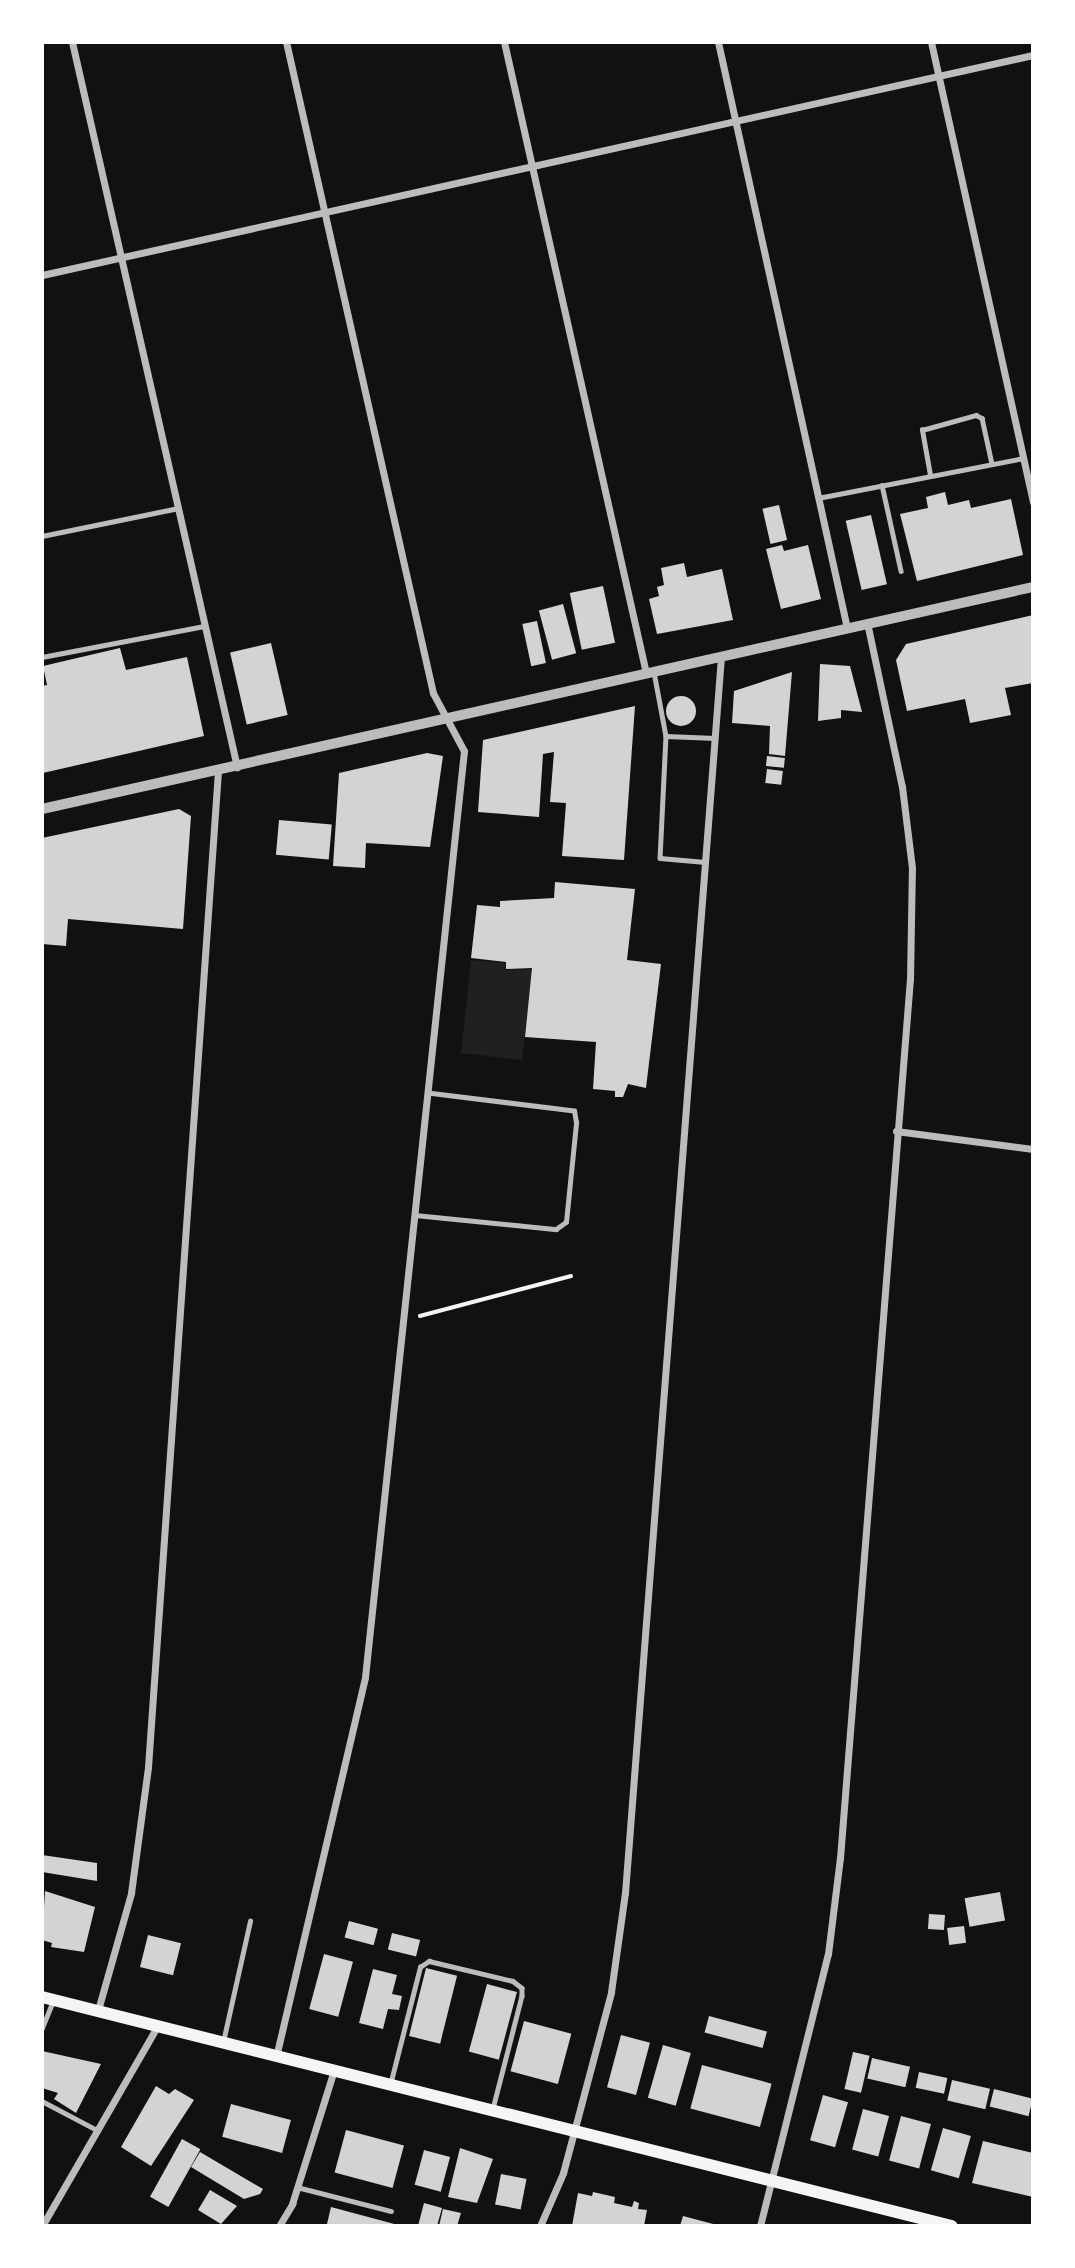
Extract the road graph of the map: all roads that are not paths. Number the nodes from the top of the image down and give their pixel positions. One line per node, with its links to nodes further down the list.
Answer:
1 (72, 42): 11 (street)
2 (286, 42): 10 (street)
3 (504, 42): 9 (street)
4 (718, 42): 8 (street)
5 (931, 42): 7 (street)
6 (1033, 55): 7 (street)
7 (939, 76): 8 (street); 13 (street)
8 (735, 119): 9 (street); 17 (street)
9 (533, 167): 10 (street); 28 (street)
10 (324, 211): 11 (street); 29 (street)
11 (121, 258): 12 (street); 19 (street)
12 (42, 275)
13 (1023, 458): 14 (lane); 18 (street)
14 (992, 464): 15 (lane); 15 (lane)
15 (930, 475): 16 (lane)
16 (882, 485): 17 (lane); 21 (lane)
17 (818, 498): 25 (street)
18 (1033, 503)
19 (178, 508): 20 (lane); 24 (street)
20 (42, 536)
21 (901, 571)
22 (1033, 587): 23 (street)
23 (867, 623): 25 (street); 37 (street)
24 (205, 626): 26 (lane); 32 (street)
25 (847, 628): 27 (street)
26 (42, 657)
27 (721, 657): 28 (street); 31 (street)
28 (650, 672): 29 (street); 30 (lane)
29 (447, 721): 32 (street); 36 (street)
30 (667, 736): 31 (lane); 35 (lane)
31 (715, 738): 35 (street)
32 (237, 767): 33 (street)
33 (218, 771): 34 (street); 42 (street)
34 (42, 809)
35 (705, 862): 52 (street)
36 (428, 1093): 39 (street); 39 (lane)
37 (896, 1131): 38 (street); 53 (street)
38 (1033, 1149)
39 (414, 1215): 46 (street)
40 (250, 1921): 45 (lane)
41 (48, 1998): 42 (main road); 44 (lane)
42 (97, 2010): 43 (main road)
43 (157, 2027): 45 (main road); 51 (street)
44 (42, 2028)
45 (223, 2043): 46 (main road)
46 (276, 2057): 47 (main road)
47 (334, 2070): 48 (main road); 54 (street)
48 (391, 2085): 50 (main road); 50 (lane)
49 (42, 2101): 51 (lane)
50 (492, 2110): 52 (main road)
51 (97, 2130): 57 (street)
52 (574, 2131): 53 (main road); 59 (street)
53 (775, 2179): 56 (main road); 60 (street)
54 (298, 2187): 55 (lane); 58 (street)
55 (391, 2211)
56 (946, 2225)
57 (42, 2226)
58 (279, 2226)
59 (540, 2226)
60 (760, 2226)

